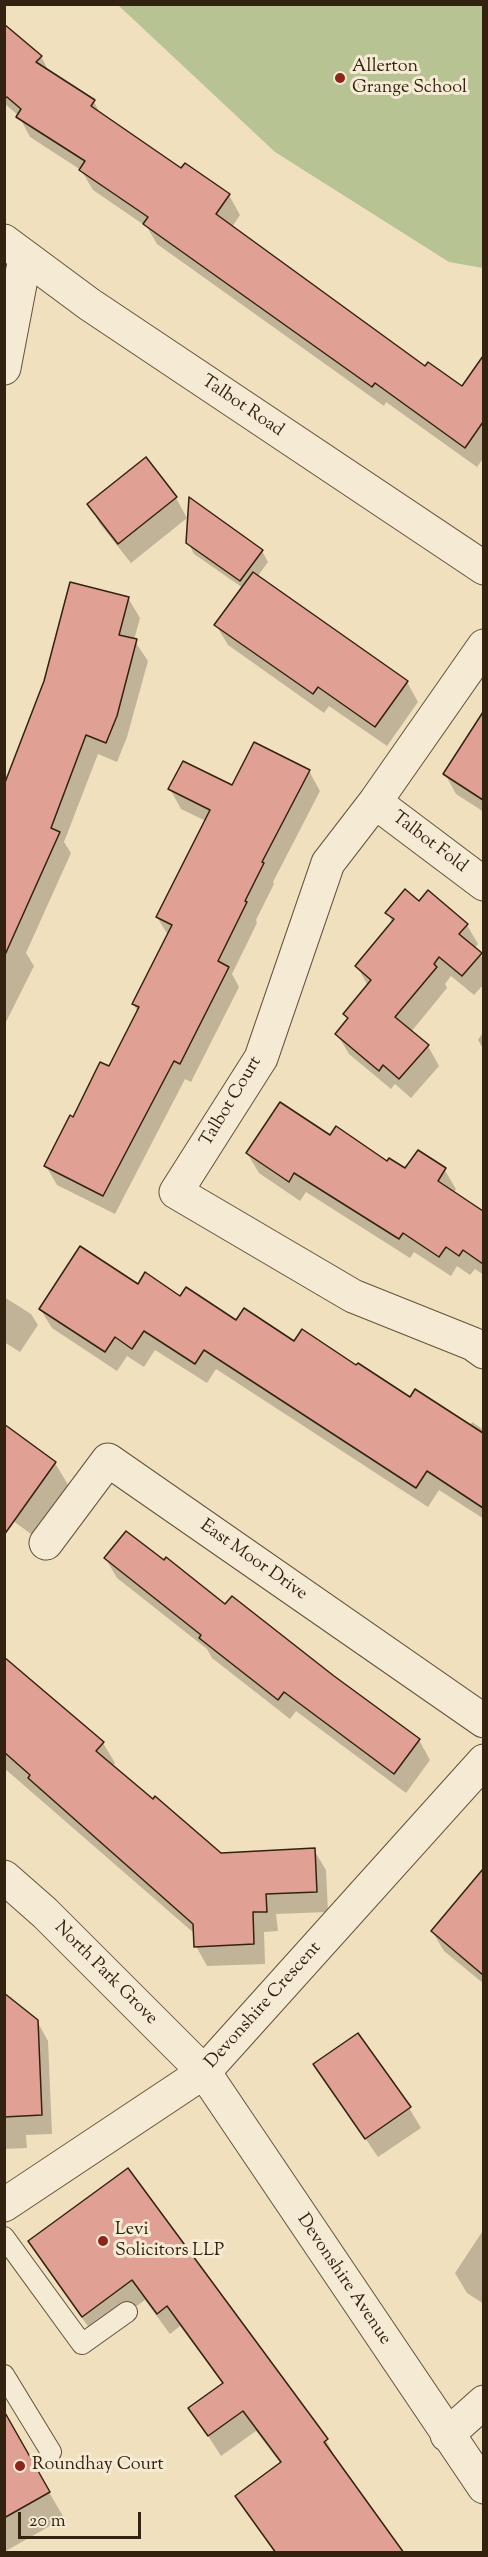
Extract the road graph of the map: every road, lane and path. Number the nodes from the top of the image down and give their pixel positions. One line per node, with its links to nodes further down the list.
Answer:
1 (15, 249): 2 (street); 3 (street, Talbot Road)
2 (4, 368)
3 (483, 568)
4 (483, 646): 5 (street, Talbot Court)
5 (375, 802): 6 (street, Talbot Fold); 7 (street, Talbot Court)
6 (483, 884)
7 (483, 1352)
8 (46, 1543): 9 (street, East Moor Drive)
9 (483, 1721)
10 (483, 1761): 12 (street, Devonshire Crescent)
11 (4, 1877): 12 (street, North Park Grove)
12 (204, 2072): 13 (street, Devonshire Crescent); 19 (street, Devonshire Avenue)
13 (4, 2205)
14 (4, 2237): 15 (lane)
15 (127, 2312)
16 (4, 2375): 17 (lane)
17 (11, 2401): 20 (lane)
18 (483, 2402): 19 (street)
19 (447, 2435): 21 (street, Devonshire Avenue)
20 (51, 2452)
21 (483, 2487)

